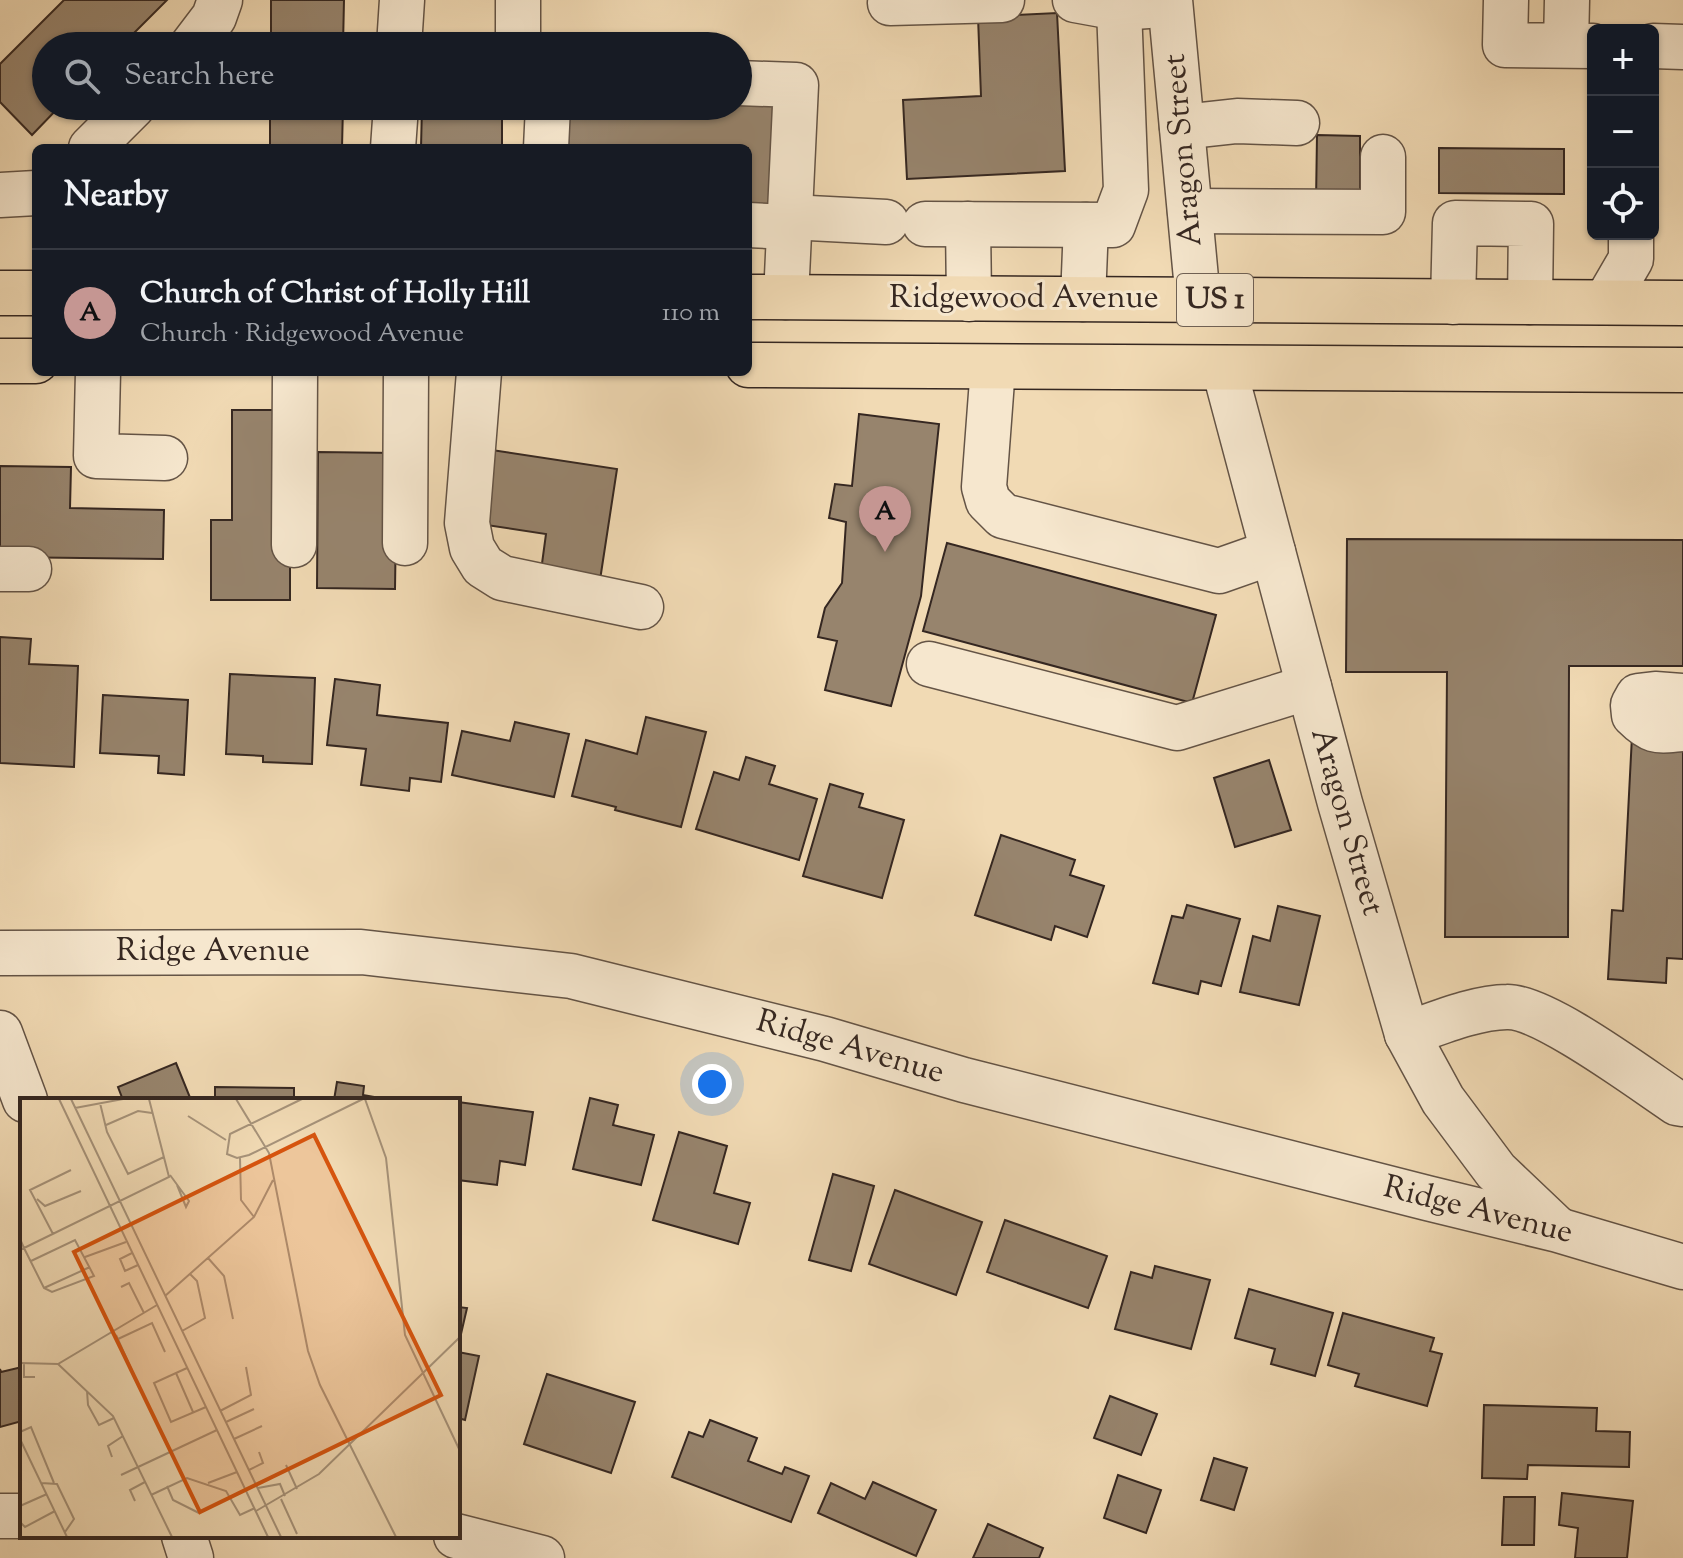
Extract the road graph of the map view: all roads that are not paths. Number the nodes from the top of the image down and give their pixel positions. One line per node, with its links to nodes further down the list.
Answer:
1 (220, 0): 11 (street)
2 (402, 0): 12 (street)
3 (518, 0): 13 (street)
4 (1002, 0): 8 (street)
5 (1075, 0): 10 (street)
6 (1506, 0): 14 (street)
7 (1567, 0): 14 (street)
8 (890, 3)
9 (1170, 3): 10 (street); 21 (street, Aragon Street)
10 (1119, 8): 30 (street)
11 (203, 32)
12 (400, 32)
13 (518, 32)
14 (1579, 46)
15 (1659, 46): 16 (street)
16 (1683, 47)
17 (752, 83): 28 (street)
18 (395, 120): 23 (street)
19 (131, 121): 22 (street)
20 (1297, 123): 21 (street)
21 (1182, 127): 27 (street, Aragon Street)
22 (97, 144)
23 (393, 144)
24 (1383, 157): 27 (street)
25 (32, 193): 26 (street)
26 (0, 195)
27 (1190, 211): 37 (street, Aragon Street)
28 (776, 223): 29 (street); 34 (street)
29 (968, 224): 30 (street); 35 (street)
30 (1086, 225): 36 (street)
31 (1631, 240): 40 (street)
32 (0, 293): 33 (main road)
33 (32, 293)
34 (767, 297): 35 (main road, Ridgewood Avenue / US 1)
35 (969, 299): 36 (main road, Ridgewood Avenue / US 1)
36 (1083, 299): 37 (main road, Ridgewood Avenue / US 1)
37 (1198, 300): 38 (main road, Ridgewood Avenue / US 1)
38 (1453, 302): 39 (main road, Ridgewood Avenue / US 1); 39 (street)
39 (1530, 302): 40 (main road, Ridgewood Avenue / US 1)
40 (1606, 302): 41 (main road, Ridgewood Avenue / US 1)
41 (1683, 303)
42 (0, 361): 43 (main road)
43 (32, 361)
44 (752, 365): 45 (main road, Ridgewood Avenue / US 1)
45 (993, 367): 46 (main road, Ridgewood Avenue / US 1); 55 (street)
46 (1224, 368): 47 (main road, Ridgewood Avenue / US 1); 55 (street, Aragon Street)
47 (1683, 370)
48 (98, 376): 52 (street)
49 (295, 376): 54 (street)
50 (406, 376): 53 (street)
51 (479, 376): 56 (street)
52 (165, 458)
53 (405, 543)
54 (294, 545)
55 (1273, 552): 58 (street, Aragon Street)
56 (641, 607)
57 (929, 664): 58 (street)
58 (1309, 687): 63 (street, Aragon Street)
59 (1683, 696): 60 (street)
60 (1683, 729)
61 (0, 953): 66 (street, Ridge Avenue)
62 (0, 1033): 64 (street)
63 (1407, 1034): 65 (street); 66 (street, Aragon Street)
64 (24, 1098)
65 (1683, 1104)
66 (1558, 1230): 67 (street, Ridge Avenue)
67 (1683, 1267)
68 (460, 1537): 71 (street)
69 (185, 1538): 70 (street)
70 (191, 1558)
71 (542, 1558)

